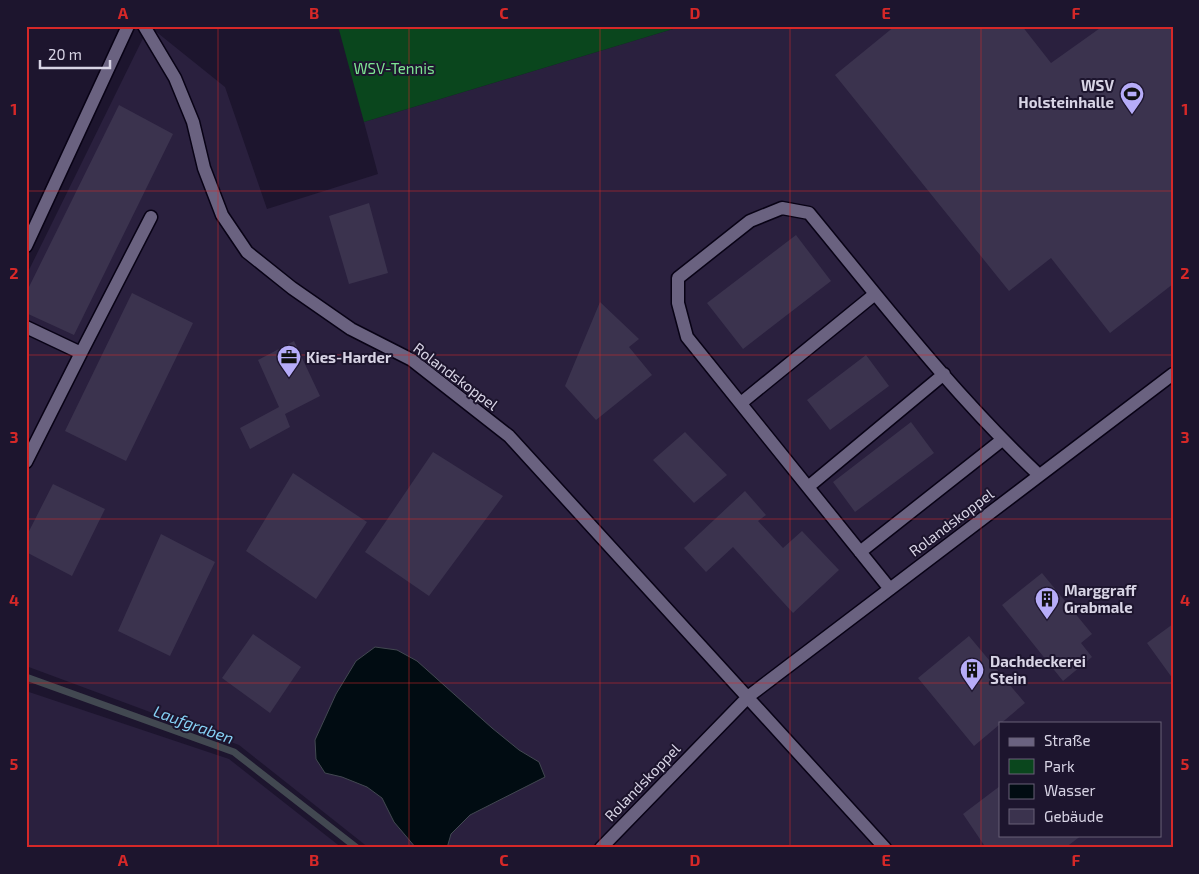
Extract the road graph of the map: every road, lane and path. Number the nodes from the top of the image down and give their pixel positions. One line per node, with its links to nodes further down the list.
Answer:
1 (128, 26): 4 (street)
2 (144, 26): 17 (street, Rolandskoppel)
3 (150, 217): 7 (street)
4 (26, 246)
5 (875, 294): 8 (street); 10 (street); 10 (street)
6 (26, 327): 7 (street)
7 (81, 353): 12 (street)
8 (944, 374): 11 (street); 14 (street)
9 (1173, 374): 13 (street, Rolandskoppel)
10 (741, 403): 14 (street)
11 (1002, 440): 13 (street); 15 (street)
12 (26, 462)
13 (1039, 475): 16 (street, Rolandskoppel)
14 (808, 487): 15 (street)
15 (860, 552): 16 (street)
16 (890, 589): 17 (street, Rolandskoppel)
17 (749, 696): 18 (street, Rolandskoppel); 19 (street, Rolandskoppel)
18 (600, 848)
19 (885, 848)

